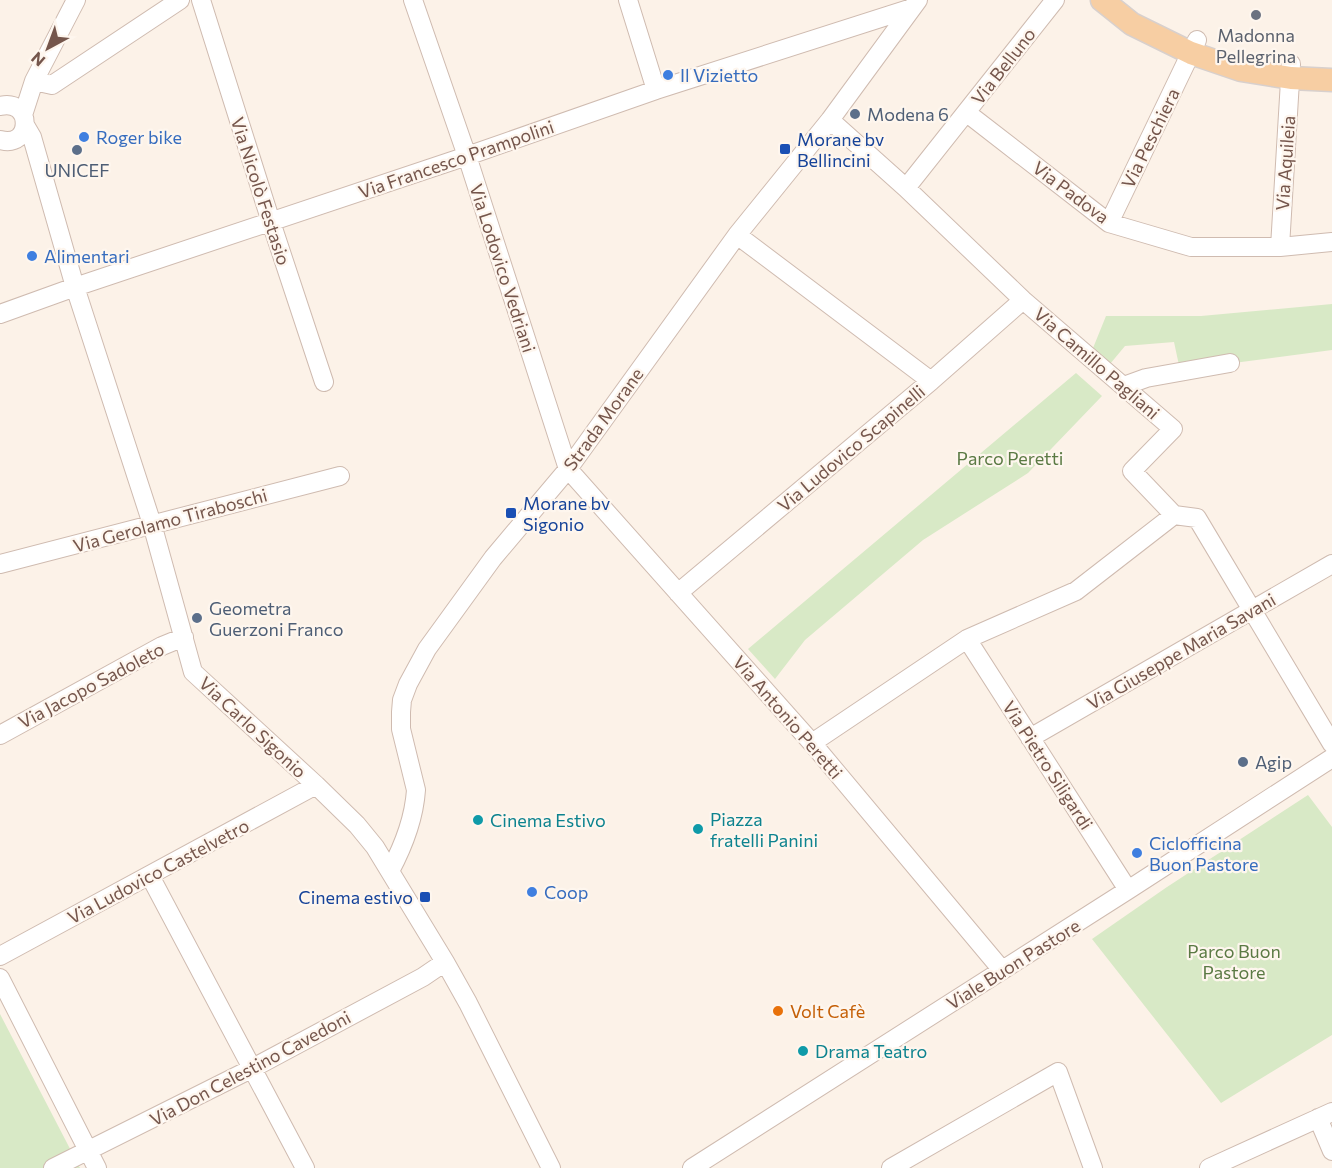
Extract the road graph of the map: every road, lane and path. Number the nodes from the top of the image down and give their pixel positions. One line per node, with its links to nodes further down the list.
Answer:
1 (76, 0): 14 (street)
2 (180, 0): 14 (street)
3 (201, 0): 24 (street, Via Nicolò Festasio)
4 (413, 0): 21 (street, Via Lodovico Vedriani)
5 (628, 0): 15 (street)
6 (1055, 0): 17 (street, Via Belluno)
7 (1102, 0): 10 (main road)
8 (1127, 0): 10 (main road)
9 (915, 4): 15 (street, Via Francesco Prampolini); 19 (street, Strada Morane)
10 (1194, 47): 12 (main road); 25 (street, Via Peschiera)
11 (1332, 66): 12 (main road)
12 (1291, 71): 13 (main road); 28 (street, Via Aquileia)
13 (1332, 80)
14 (34, 81): 16 (street); 18 (street)
15 (656, 90): 21 (street, Via Francesco Prampolini)
16 (3, 106): 18 (street)
17 (967, 113): 23 (street, Via Belluno); 25 (street, Via Padova)
18 (24, 120): 20 (street); 22 (street, Via Carlo Sigonio)
19 (830, 120): 23 (street, Via Camillo Pagliani); 26 (street, Strada Morane)
20 (4, 143): 22 (street, Via Carlo Sigonio)
21 (467, 156): 24 (street, Via Francesco Prampolini); 36 (street, Via Lodovico Vedriani)
22 (40, 167): 29 (street, Via Carlo Sigonio)
23 (906, 188): 30 (street, Via Camillo Pagliani)
24 (270, 222): 29 (street, Via Francesco Prampolini); 34 (street, Via Nicolò Festasio)
25 (1109, 223): 28 (street, Via Padova)
26 (737, 235): 33 (street); 36 (street, Strada Morane)
27 (1332, 242): 28 (street, Via Padova)
28 (1280, 247)
29 (75, 286): 31 (street, Via Francesco Prampolini); 39 (street, Via Carlo Sigonio)
30 (1023, 300): 33 (street, Via Ludovico Scapinelli); 35 (street, Via Camillo Pagliani)
31 (0, 314)
32 (1230, 363): 35 (street)
33 (931, 381): 42 (street, Via Ludovico Scapinelli)
34 (324, 382)
35 (1124, 386): 38 (street, Via Camillo Pagliani)
36 (568, 469): 42 (street, Via Antonio Peretti); 52 (street, Strada Morane)
37 (340, 476): 39 (street, Via Gerolamo Tiraboschi)
38 (1174, 515): 43 (street, Via Camillo Pagliani); 45 (street)
39 (152, 524): 40 (street, Via Gerolamo Tiraboschi); 44 (street, Via Carlo Sigonio)
40 (0, 564)
41 (1332, 564): 43 (street, Via Giuseppe Maria Savani)
42 (678, 593): 48 (street, Via Antonio Peretti)
43 (1252, 611): 47 (street, Via Giuseppe Maria Savani); 49 (street, Via Camillo Pagliani)
44 (184, 637): 46 (street, Via Jacopo Sadoleto); 51 (street, Via Carlo Sigonio)
45 (967, 639): 47 (street, Via Pietro Siligardi); 48 (street)
46 (0, 735)
47 (1030, 738): 54 (street, Via Pietro Siligardi)
48 (812, 743): 57 (street, Via Antonio Peretti)
49 (1332, 744)
50 (1332, 758): 54 (street, Viale Buon Pastore)
51 (316, 785): 52 (street, Via Carlo Sigonio); 53 (street, Via Ludovico Castelvetro)
52 (390, 871): 56 (street, Via Carlo Sigonio)
53 (150, 876): 55 (street, Via Ludovico Castelvetro); 59 (street)
54 (1128, 890): 57 (street, Viale Buon Pastore)
55 (0, 956)
56 (445, 962): 59 (street, Via Don Celestino Cavedoni); 66 (street, Via Carlo Sigonio)
57 (1002, 970): 67 (street, Viale Buon Pastore)
58 (0, 978): 61 (street)
59 (253, 1068): 61 (street, Via Don Celestino Cavedoni); 65 (street)
60 (1325, 1115): 62 (street); 70 (street)
61 (88, 1151): 63 (street, Via Don Celestino Cavedoni); 64 (street)
62 (1332, 1151)
63 (53, 1168)
64 (97, 1168)
65 (305, 1168)
66 (551, 1168)
67 (692, 1168)
68 (891, 1168): 69 (street)
69 (1094, 1168)
70 (1209, 1168)

